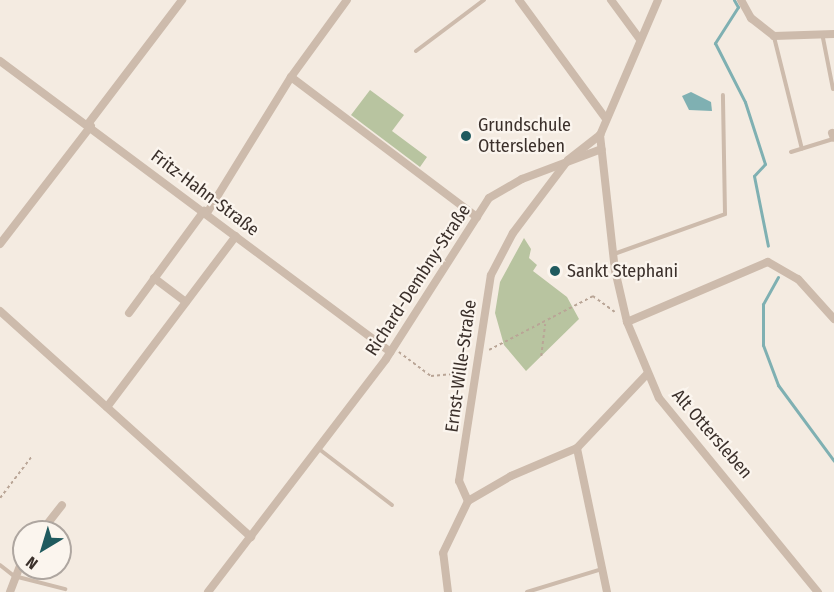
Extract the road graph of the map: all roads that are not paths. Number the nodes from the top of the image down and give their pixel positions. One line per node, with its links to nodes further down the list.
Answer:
1 (182, 0): 18 (street)
2 (347, 0): 14 (street)
3 (484, 0): 12 (lane)
4 (519, 0): 17 (street)
5 (611, 0): 11 (street)
6 (658, 0): 11 (street)
7 (741, 0): 10 (street)
8 (822, 33): 9 (street); 10 (street); 15 (lane)
9 (834, 34)
10 (774, 36): 21 (lane)
11 (639, 38): 17 (street)
12 (416, 51)
13 (0, 61): 18 (street, Fritz-Hahn-Straße)
14 (291, 78): 25 (street); 26 (street)
15 (833, 89)
16 (723, 95): 29 (lane)
17 (606, 119): 19 (street)
18 (89, 125): 25 (street, Fritz-Hahn-Straße); 28 (street)
19 (600, 135): 22 (street, Alt Ottersleben); 24 (street, Richard-Dembny-Straße)
20 (833, 137): 21 (lane)
21 (802, 148): 23 (lane)
22 (602, 149): 24 (street, Richard-Dembny-Straße); 29 (street, Alt Ottersleben)
23 (791, 152)
24 (568, 160): 26 (street, Richard-Dembny-Straße); 42 (street, Ernst-Wille-Straße)
25 (206, 212): 27 (street, Fritz-Hahn-Straße); 30 (street)
26 (477, 217): 37 (street, Richard-Dembny-Straße)
27 (236, 236): 31 (street); 37 (street, Fritz-Hahn-Straße)
28 (0, 244)
29 (613, 254): 36 (street, Alt Ottersleben)
30 (154, 278): 31 (street); 34 (street)
31 (186, 302): 39 (street)
32 (830, 306): 35 (street); 36 (street)
33 (0, 311): 39 (street)
34 (129, 313)
35 (834, 319)
36 (627, 322): 38 (street, Alt Ottersleben)
37 (392, 350): 41 (street, Richard-Dembny-Straße)
38 (647, 374): 40 (street); 56 (street, Alt Ottersleben)
39 (107, 407): 46 (street)
40 (577, 448): 42 (street); 48 (street)
41 (318, 449): 44 (lane); 46 (street, Richard-Dembny-Straße)
42 (468, 501): 53 (street)
43 (62, 505): 45 (street)
44 (392, 505)
45 (50, 520)
46 (251, 537): 52 (street, Richard-Dembny-Straße)
47 (0, 565): 49 (lane)
48 (603, 569): 54 (lane); 55 (street)
49 (12, 574)
50 (30, 580): 51 (lane)
51 (65, 589)
52 (208, 592)
53 (448, 592)
54 (527, 592)
55 (607, 592)
56 (819, 592)

